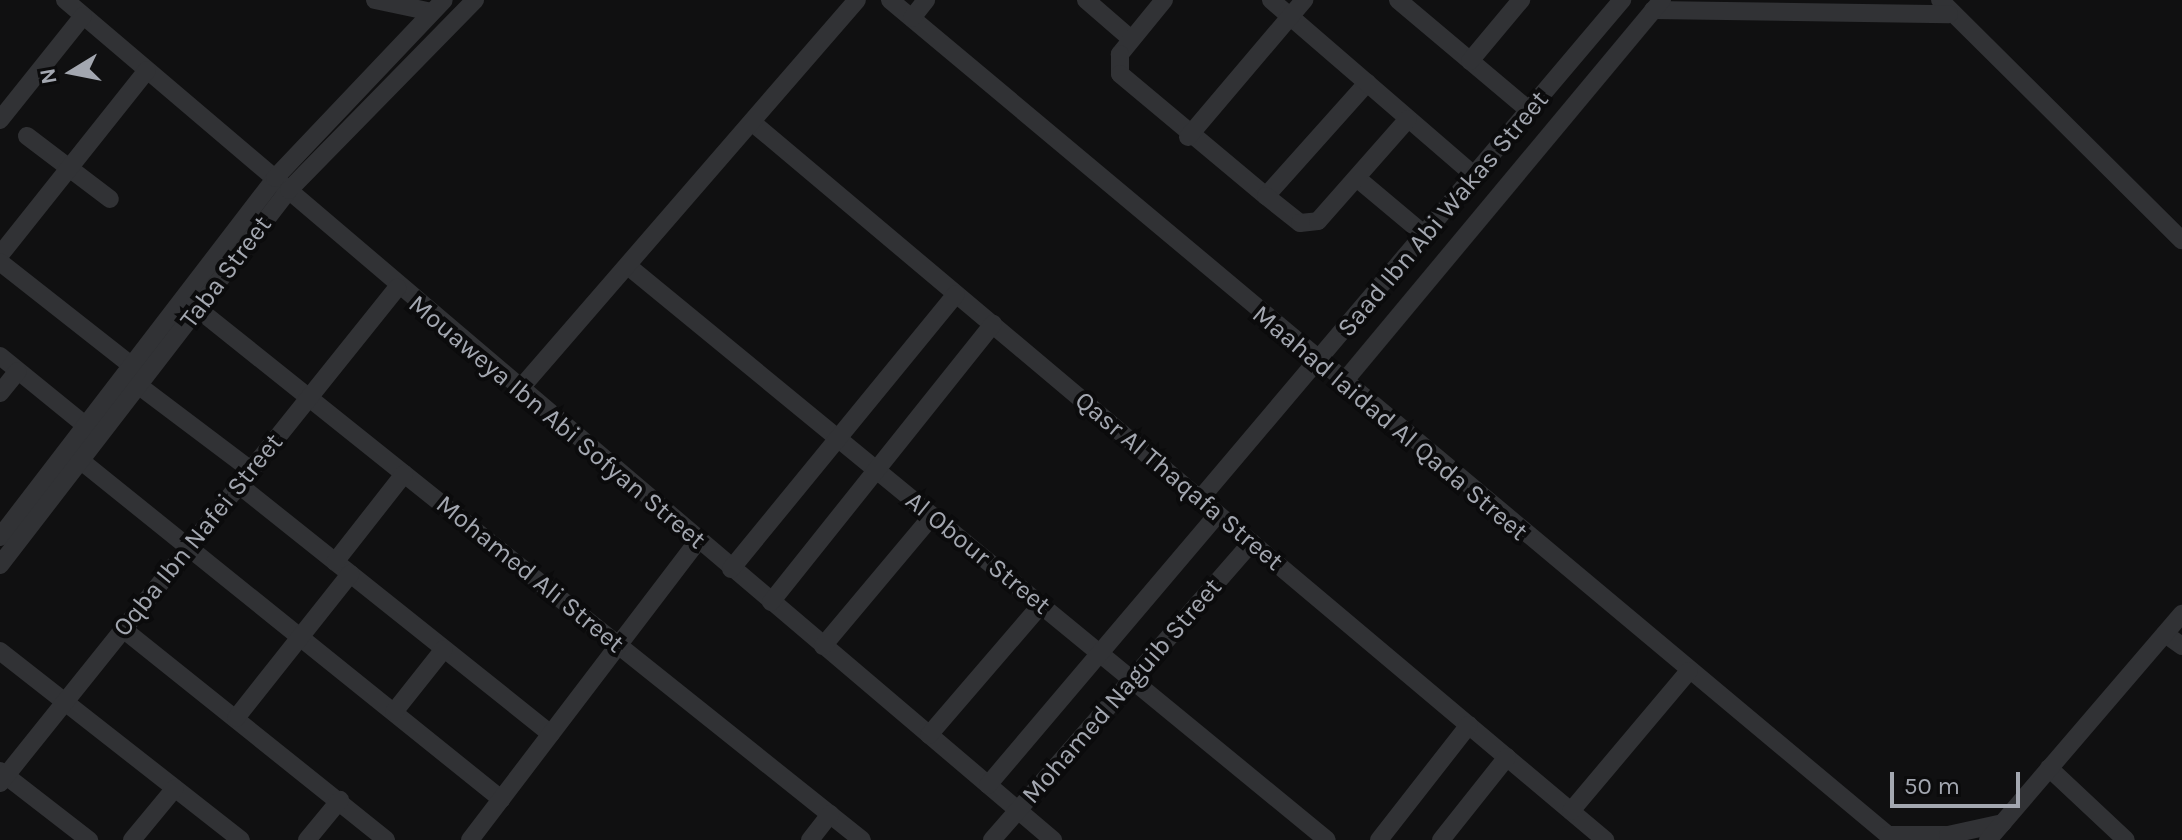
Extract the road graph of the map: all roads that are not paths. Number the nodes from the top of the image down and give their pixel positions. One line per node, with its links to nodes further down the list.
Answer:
1 (65, 0): 17 (street, Mouaweya Ibn Abi Sofyan Street)
2 (375, 0): 15 (street)
3 (475, 0): 33 (street, Taba Street)
4 (857, 0): 27 (street)
5 (890, 0): 19 (street, Maahad Iaidad Al Qada Street)
6 (926, 0): 19 (street)
7 (1086, 0): 20 (street)
8 (1164, 0): 20 (street)
9 (1271, 0): 18 (street)
10 (1304, 0): 18 (street)
11 (1521, 0): 21 (street)
12 (1622, 0): 24 (street, Saad Ibn Abi Wakas Street)
13 (1401, 1): 21 (street)
14 (1658, 5): 16 (street); 49 (street, Saad Ibn Abi Wakas Street)
15 (438, 6): 33 (street, Taba Street)
16 (1945, 7): 37 (street)
17 (83, 16): 22 (street, Mouaweya Ibn Abi Sofyan Street); 26 (street)
18 (1290, 17): 23 (street); 29 (street)
19 (912, 18): 46 (street, Maahad Iaidad Al Qada Street)
20 (1131, 39): 29 (street)
21 (1470, 61): 24 (street)
22 (147, 70): 30 (street); 33 (street, Mouaweya Ibn Abi Sofyan Street)
23 (1367, 83): 25 (street); 34 (street)
24 (1530, 111): 31 (street, Saad Ibn Abi Wakas Street)
25 (1408, 119): 31 (street); 32 (street)
26 (0, 120)
27 (753, 123): 40 (street); 42 (street, Qasr Al Thaqafa Street)
28 (27, 136): 30 (street)
29 (1188, 137): 34 (street)
30 (69, 168): 35 (street); 38 (street)
31 (1477, 178): 36 (street, Saad Ibn Abi Wakas Street)
32 (1358, 179): 34 (street); 36 (street)
33 (282, 184): 41 (street, Mouaweya Ibn Abi Sofyan Street); 43 (street, Taba Street); 47 (street, Taba Street)
34 (1266, 196)
35 (110, 199)
36 (1426, 236): 46 (street, Saad Ibn Abi Wakas Street)
37 (2182, 240)
38 (0, 255)
39 (0, 262): 47 (street)
40 (628, 266): 51 (street); 55 (street, Al Obour Street)
41 (397, 288): 51 (street, Mouaweya Ibn Abi Sofyan Street); 53 (street, Oqba Ibn Nafei Street)
42 (956, 294): 44 (street, Qasr Al Thaqafa Street); 55 (street)
43 (198, 309): 50 (street, Taba Street); 53 (street, Mohamed Ali Street)
44 (993, 324): 58 (street); 61 (street, Qasr Al Thaqafa Street)
45 (0, 356): 48 (street)
46 (1317, 363): 49 (street, Maahad Iaidad Al Qada Street); 61 (street, Saad Ibn Abi Wakas Street)
47 (132, 366): 54 (street, Taba Street)
48 (18, 371): 52 (street); 54 (street)
49 (1342, 384): 84 (street, Maahad Iaidad Al Qada Street)
50 (138, 385): 56 (street, Taba Street); 57 (street)
51 (519, 390): 65 (street, Mouaweya Ibn Abi Sofyan Street)
52 (0, 393)
53 (309, 398): 57 (street, Oqba Ibn Nafei Street); 59 (street, Mohamed Ali Street)
54 (86, 426): 64 (street, Taba Street)
55 (838, 438): 58 (street, Al Obour Street); 70 (street)
56 (80, 460): 67 (street); 69 (street, Taba Street)
57 (251, 470): 60 (street, Oqba Ibn Nafei Street)
58 (877, 470): 63 (street, Al Obour Street); 72 (street)
59 (404, 474): 68 (street); 78 (street, Mohamed Ali Street)
60 (239, 485): 67 (street, Oqba Ibn Nafei Street); 68 (street)
61 (1200, 499): 62 (street, Qasr Al Thaqafa Street)
62 (1218, 514): 66 (street, Qasr Al Thaqafa Street); 83 (street, Mohamed Naguib Street)
63 (932, 516): 73 (street, Al Obour Street); 79 (street)
64 (0, 537)
65 (698, 541): 70 (street, Mouaweya Ibn Abi Sofyan Street); 78 (street)
66 (1252, 542): 85 (street, Mohamed Naguib Street); 89 (street, Qasr Al Thaqafa Street)
67 (189, 547): 75 (street, Oqba Ibn Nafei Street); 77 (street)
68 (335, 562): 71 (street)
69 (0, 565)
70 (731, 569): 72 (street, Mouaweya Ibn Abi Sofyan Street)
71 (350, 574): 77 (street); 81 (street)
72 (771, 602): 79 (street, Mouaweya Ibn Abi Sofyan Street)
73 (1041, 605): 83 (street, Al Obour Street); 91 (street)
74 (2182, 614): 76 (street)
75 (123, 629): 86 (street, Oqba Ibn Nafei Street); 88 (street)
76 (2165, 634): 80 (street); 93 (street)
77 (300, 637): 87 (street); 88 (street)
78 (618, 645): 90 (street); 101 (street, Mohamed Ali Street)
79 (823, 646): 91 (street, Mouaweya Ibn Abi Sofyan Street)
80 (2182, 646)
81 (444, 649): 87 (street); 90 (street)
82 (0, 651): 86 (street)
83 (1100, 653): 85 (street, Al Obour Street); 95 (street, Mohamed Naguib Street)
84 (1689, 671): 100 (street); 103 (street, Maahad Iaidad Al Qada Street)
85 (1134, 681): 99 (street, Mohamed Naguib Street); 114 (street, Al Obour Street)
86 (64, 702): 94 (street, Oqba Ibn Nafei Street); 96 (street)
87 (394, 712): 97 (street)
88 (236, 718): 98 (street)
89 (1469, 725): 92 (street, Qasr Al Thaqafa Street); 115 (street)
90 (551, 734): 97 (street)
91 (929, 735): 95 (street, Mouaweya Ibn Abi Sofyan Street)
92 (1507, 757): 100 (street, Qasr Al Thaqafa Street); 116 (street)
93 (2049, 768): 102 (street); 119 (street)
94 (2, 777): 104 (street)
95 (988, 785): 99 (street, Mouaweya Ibn Abi Sofyan Street)
96 (175, 788): 105 (street); 106 (street)
97 (501, 799): 109 (street)
98 (340, 800): 107 (street); 108 (street)
99 (1017, 810): 112 (street, Mohamed Naguib Street); 113 (street, Mouaweya Ibn Abi Sofyan Street)
100 (1571, 811): 117 (street, Qasr Al Thaqafa Street)
101 (830, 814): 110 (street); 111 (street, Mohamed Ali Street)
102 (2003, 823): 103 (street); 118 (street)
103 (1891, 837)
104 (89, 840)
105 (132, 840)
106 (241, 840)
107 (307, 840)
108 (386, 840)
109 (470, 840)
110 (810, 840)
111 (862, 840)
112 (992, 840)
113 (1053, 840)
114 (1327, 840)
115 (1379, 840)
116 (1441, 840)
117 (1605, 840)
118 (1988, 840)
119 (2126, 840)

